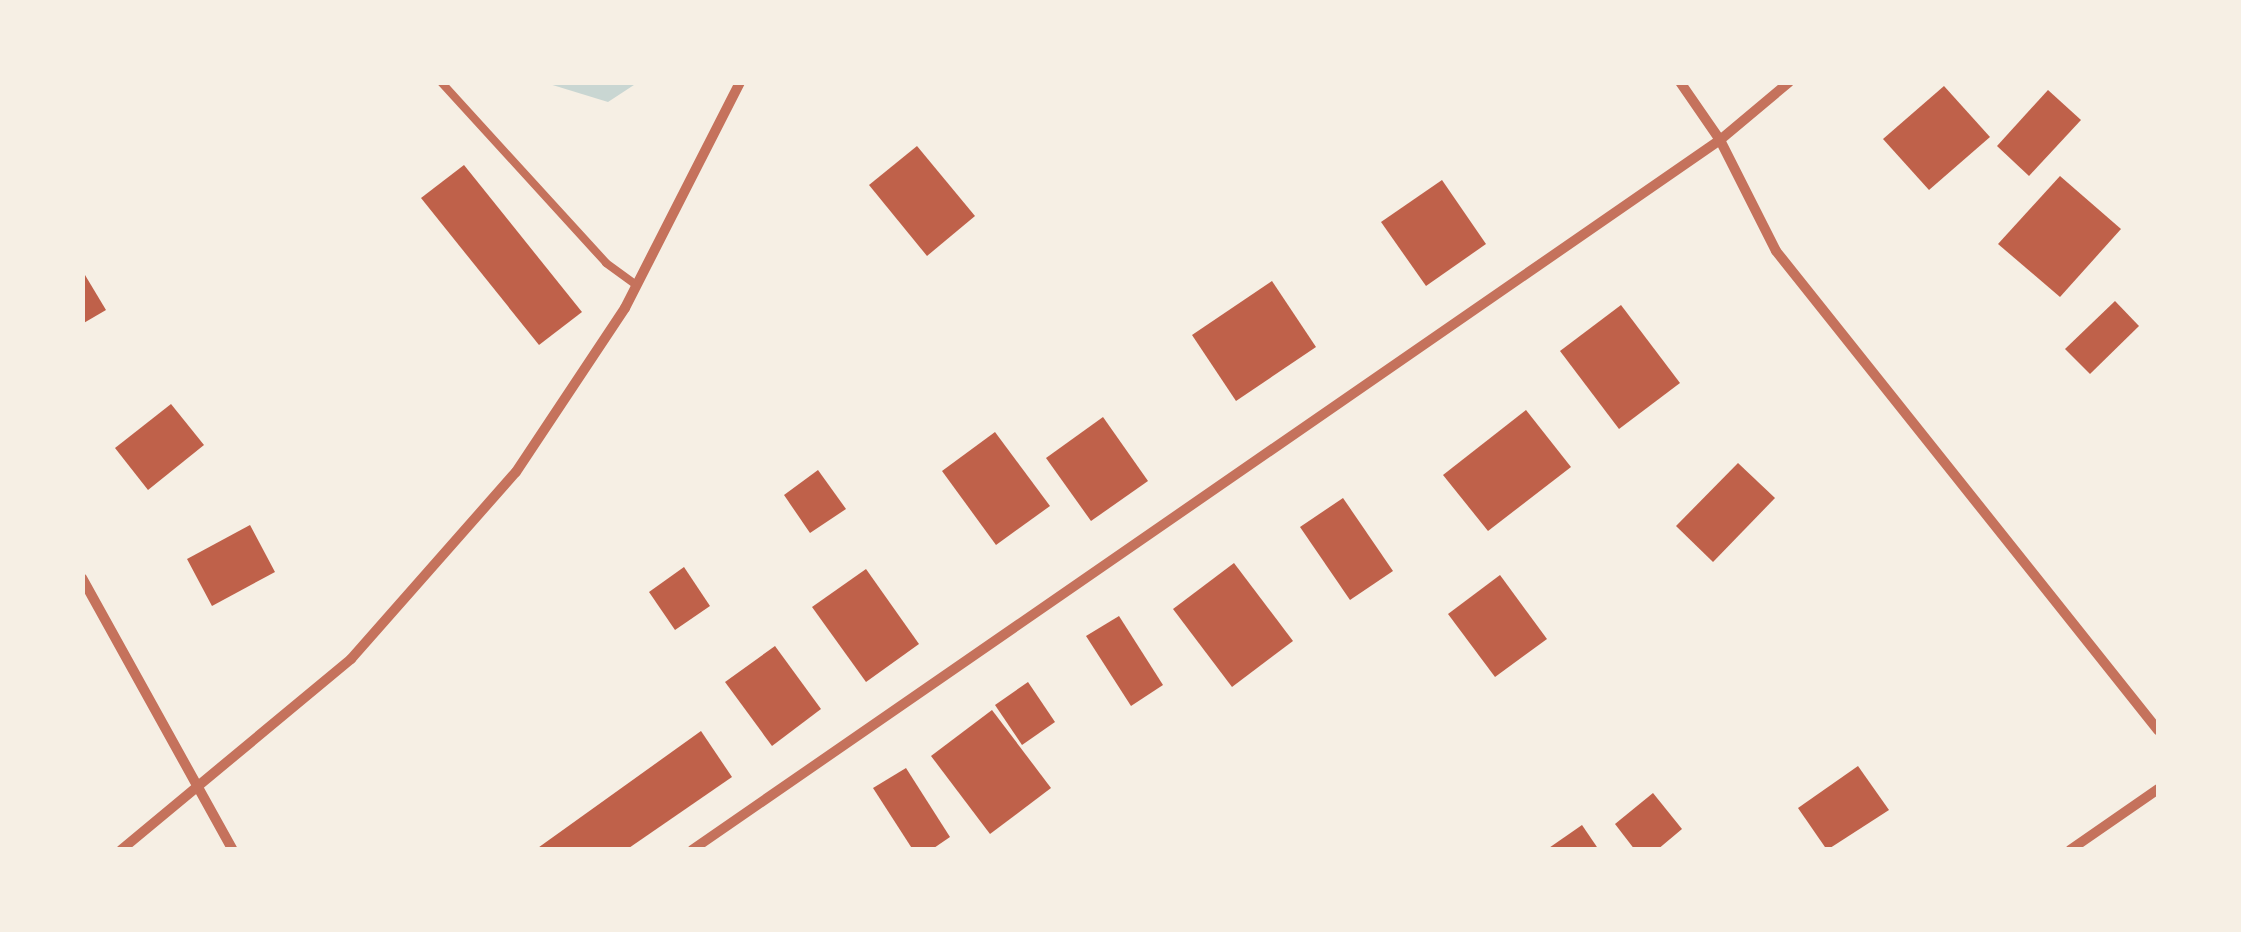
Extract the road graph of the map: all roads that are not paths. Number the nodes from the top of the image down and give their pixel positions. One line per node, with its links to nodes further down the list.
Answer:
1 (442, 82): 6 (lane)
2 (740, 82): 6 (street)
3 (1680, 82): 5 (street)
4 (1789, 82): 5 (street)
5 (1720, 140): 8 (street); 13 (street)
6 (636, 286): 9 (street)
7 (82, 578): 9 (street)
8 (2158, 730)
9 (196, 789): 11 (street); 12 (street)
10 (2158, 789): 14 (street)
11 (121, 850)
12 (233, 850)
13 (692, 850)
14 (2070, 850)

